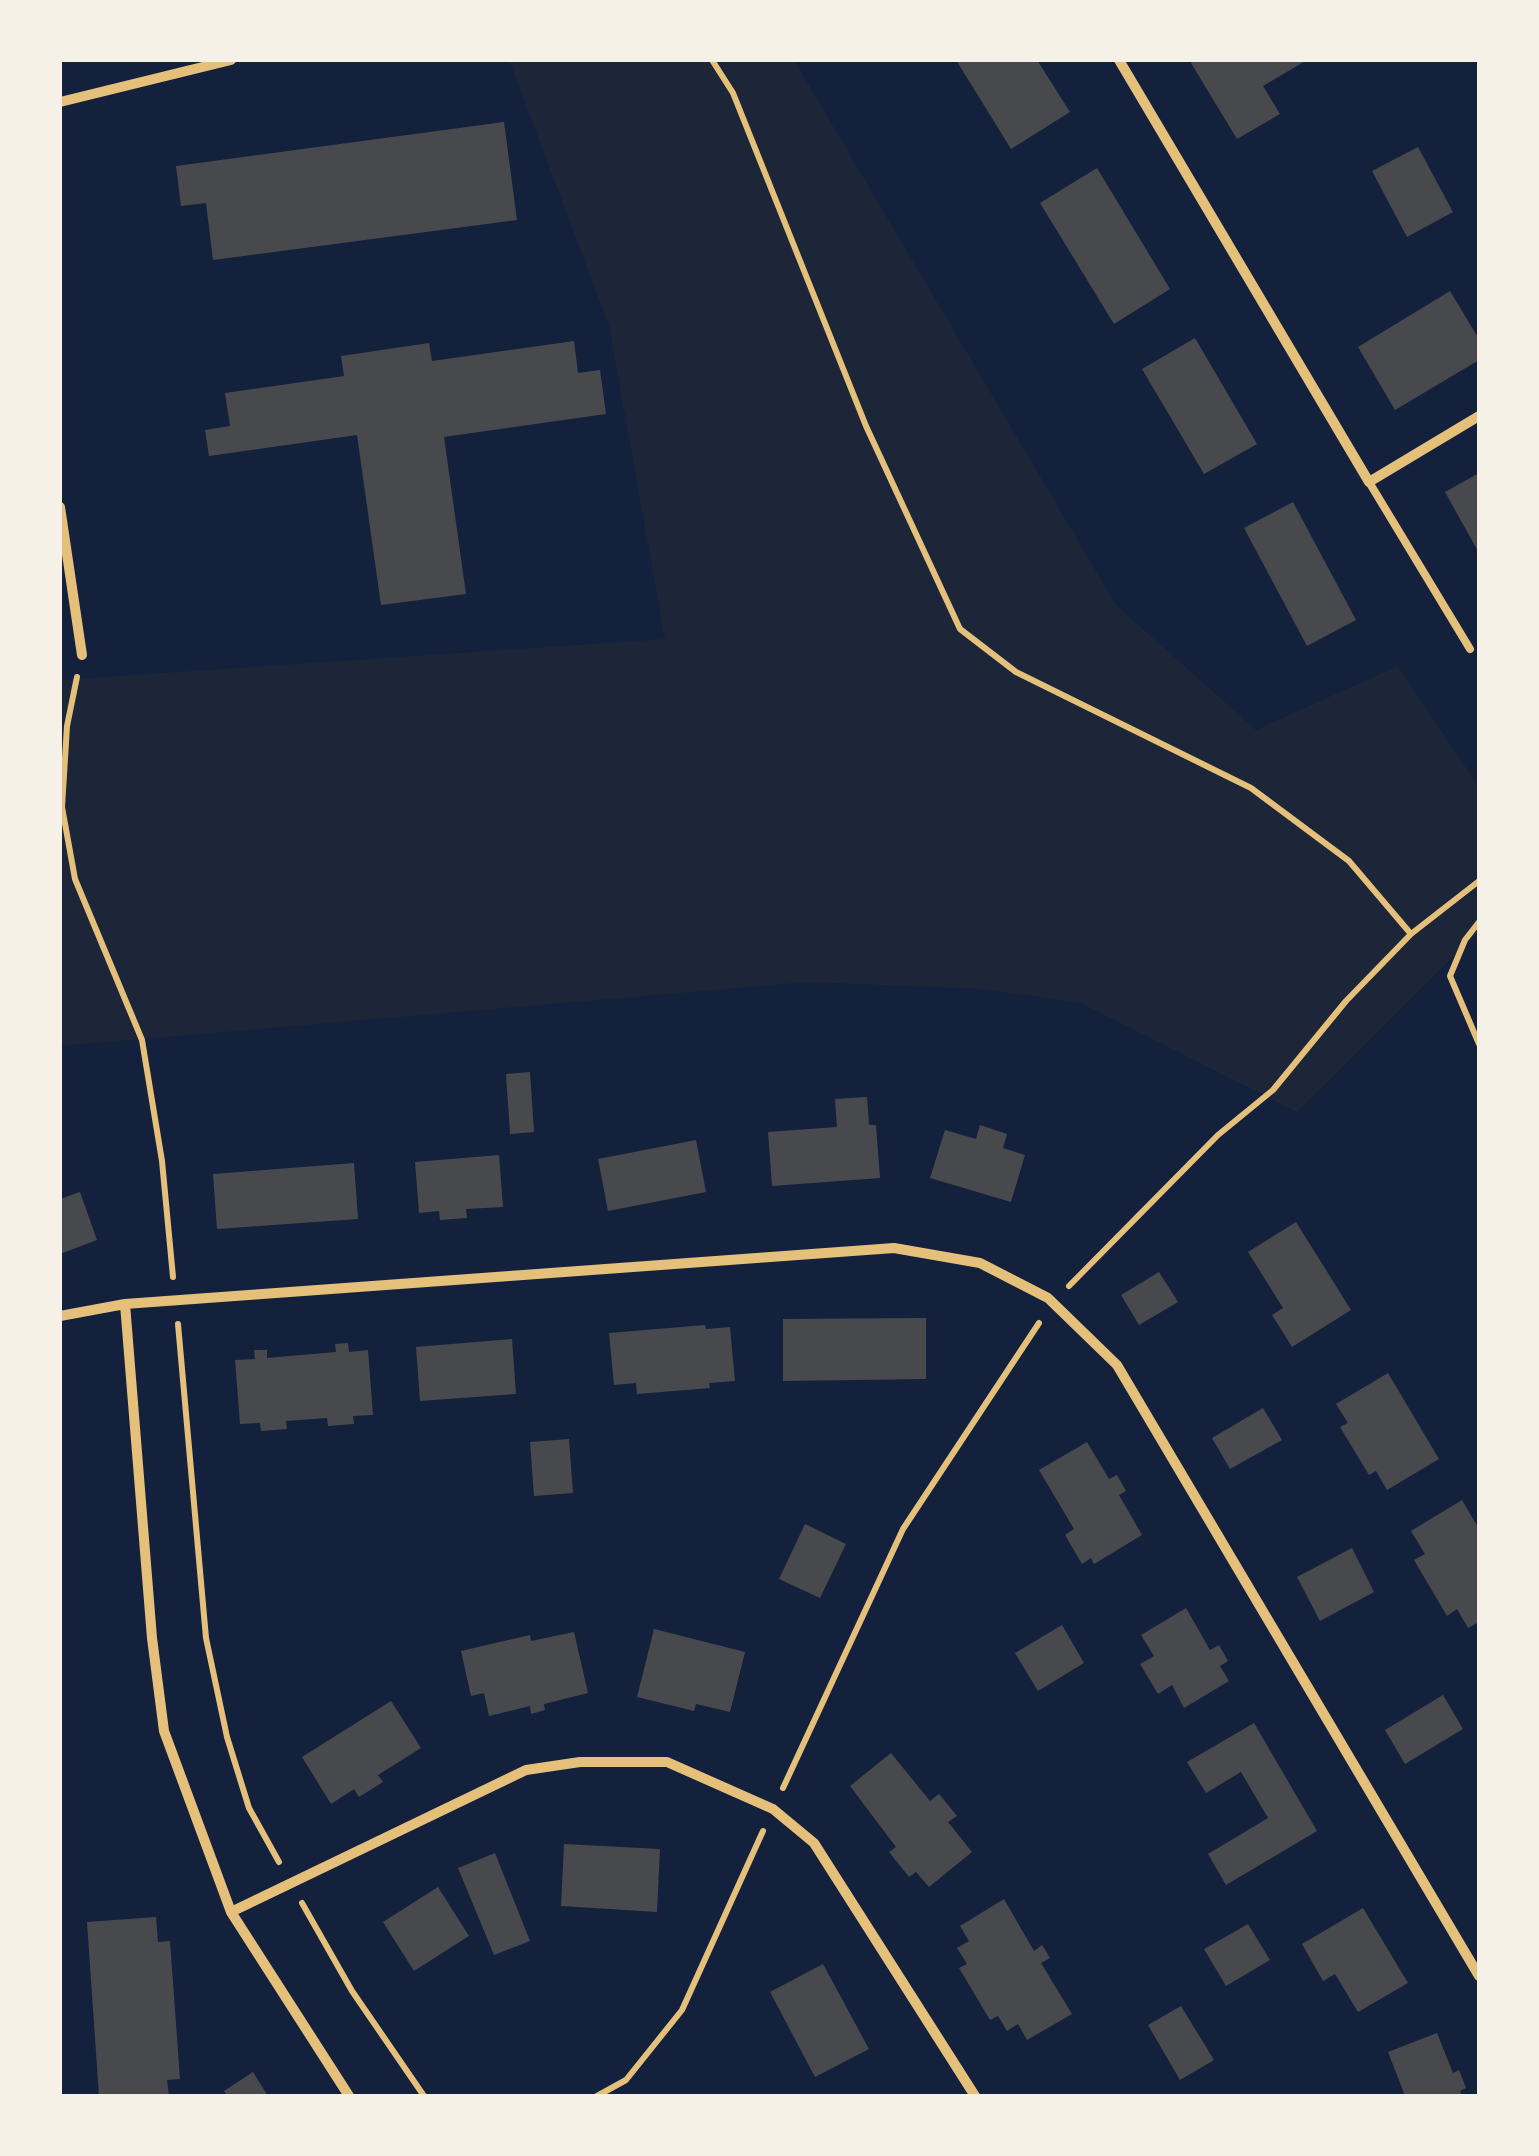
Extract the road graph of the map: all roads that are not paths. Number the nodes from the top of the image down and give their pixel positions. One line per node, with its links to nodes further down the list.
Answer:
1 (231, 60): 3 (street)
2 (1119, 60): 5 (street)
3 (60, 102)
4 (1479, 416): 5 (street)
5 (1368, 482): 7 (lane)
6 (60, 507): 8 (street)
7 (1470, 649)
8 (82, 656)
9 (126, 1304): 10 (street); 11 (street); 12 (street)
10 (60, 1316)
11 (232, 1912): 13 (street); 14 (street)
12 (1479, 1976)
13 (349, 2096)
14 (975, 2096)

